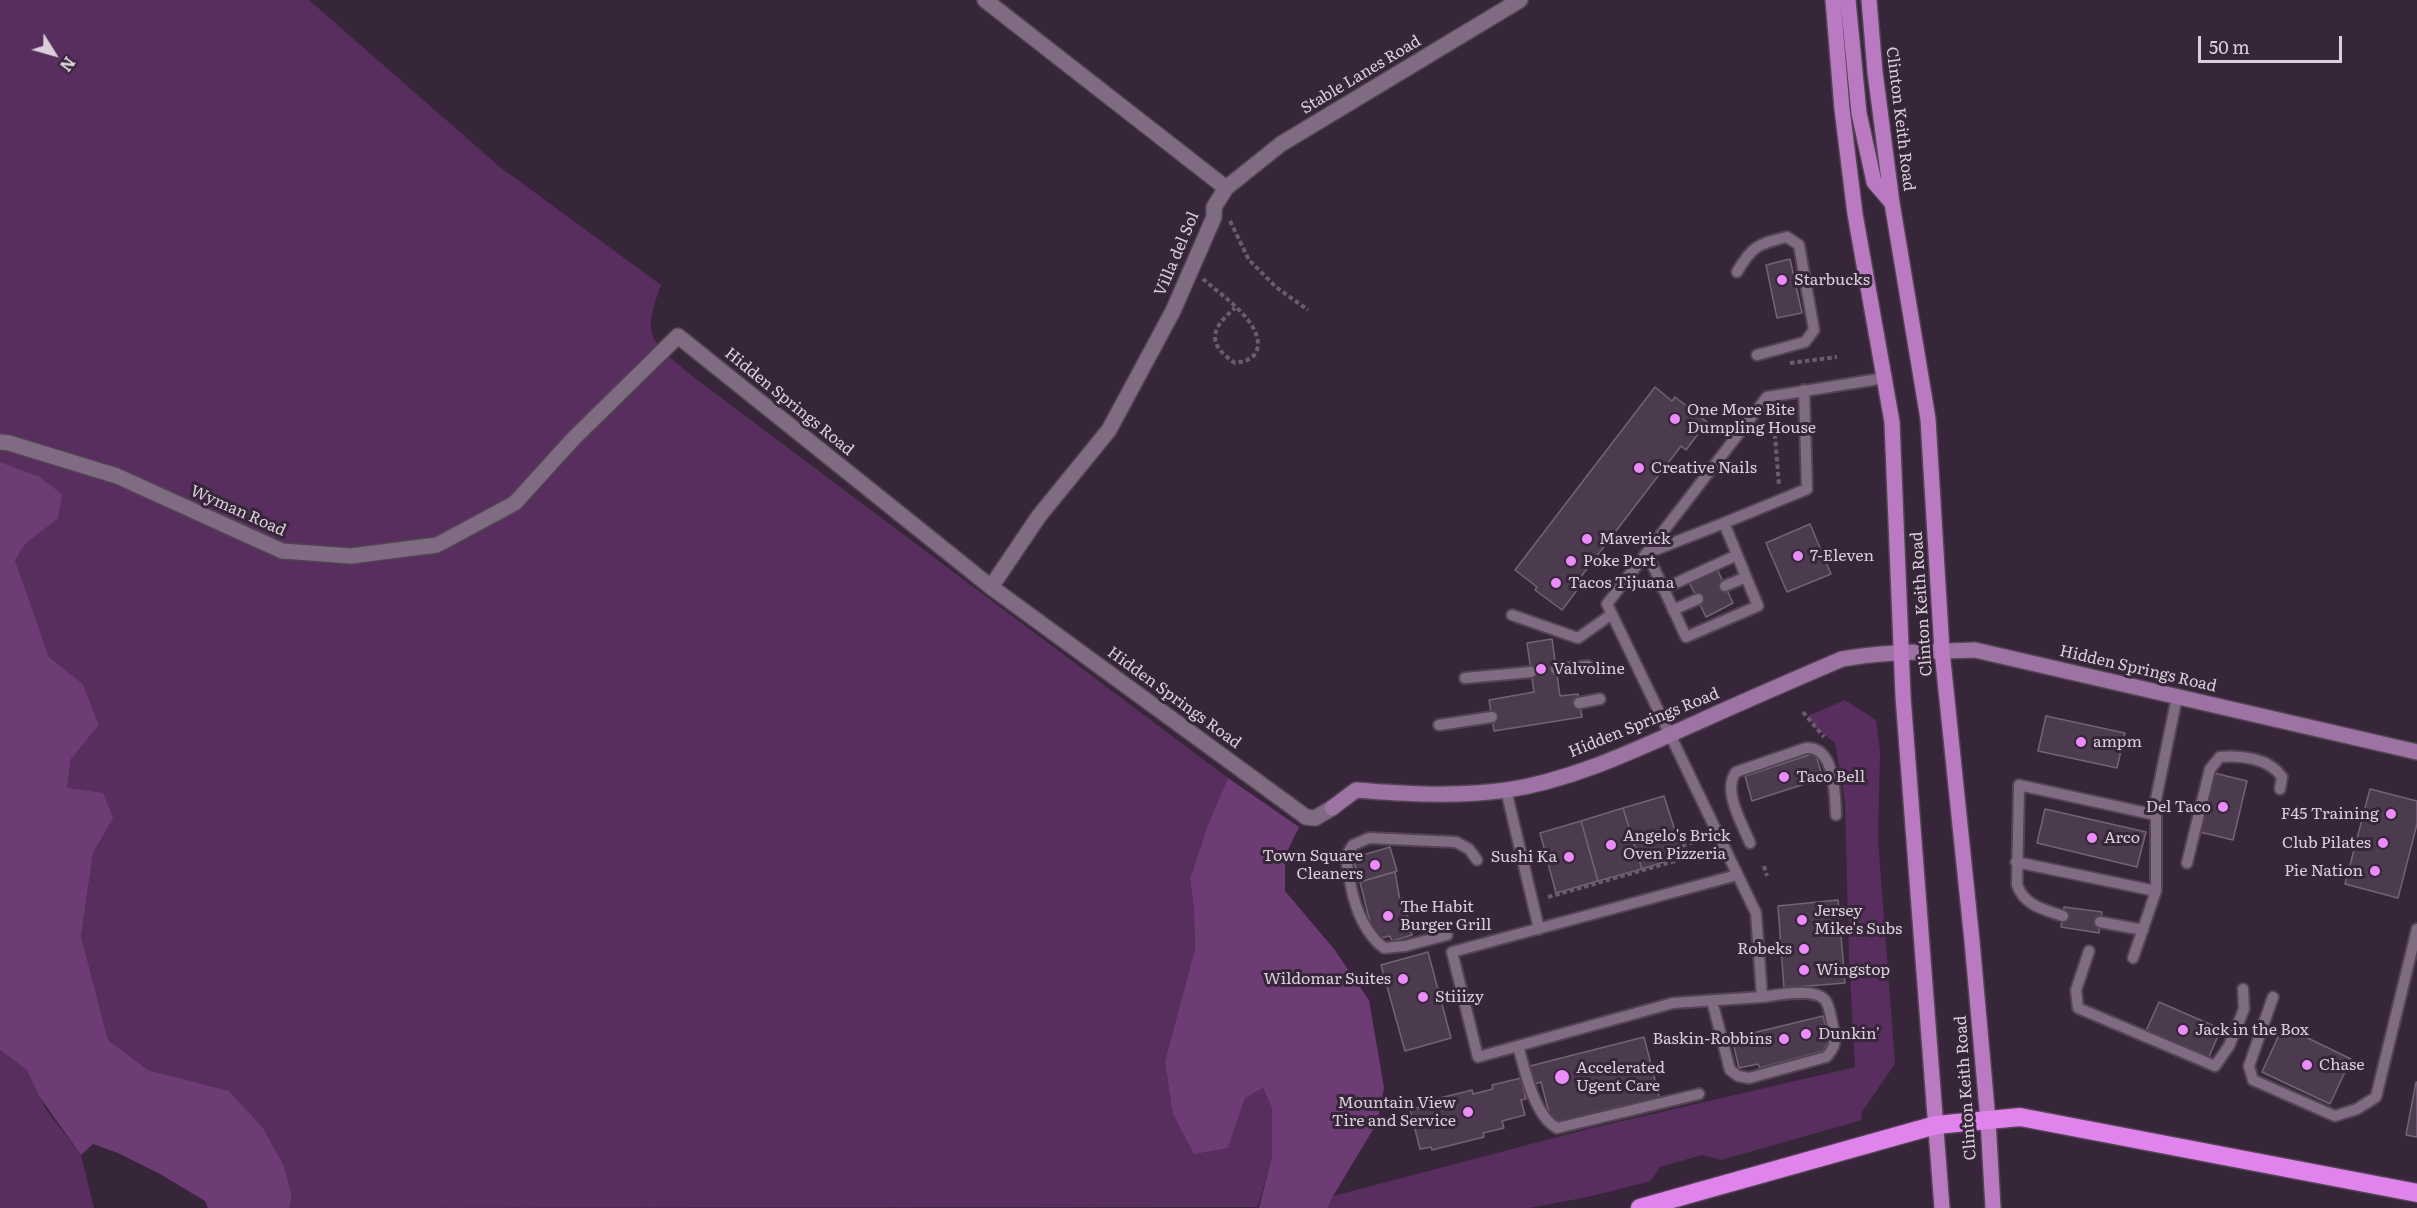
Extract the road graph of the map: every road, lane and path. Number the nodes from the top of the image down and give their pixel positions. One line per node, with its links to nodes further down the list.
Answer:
1 (985, 0): 6 (street)
2 (1520, 0): 6 (street, Stable Lanes Road)
3 (1833, 0): 17 (main road, Clinton Keith Road)
4 (1848, 0): 7 (main road)
5 (1869, 0): 7 (main road, Clinton Keith Road)
6 (1226, 188): 8 (street, Villa del Sol)
7 (1892, 203): 33 (main road, Clinton Keith Road)
8 (1215, 207): 9 (street, Villa del Sol); 12 (path)
9 (1191, 269): 11 (path); 27 (street, Villa del Sol)
10 (1737, 272): 14 (lane)
11 (1235, 308): 11 (path)
12 (1308, 309)
13 (678, 336): 20 (street, Wyman Road); 27 (street, Hidden Springs Road)
14 (1757, 355)
15 (1837, 357): 16 (path)
16 (1782, 364)
17 (1886, 378): 18 (lane); 34 (main road, Clinton Keith Road)
18 (1804, 390): 22 (lane); 23 (lane)
19 (1773, 412): 21 (path)
20 (0, 442)
21 (1779, 485)
22 (1724, 523): 23 (lane); 24 (lane)
23 (1647, 553): 28 (lane); 31 (lane)
24 (1737, 555): 25 (lane); 28 (lane)
25 (1746, 577): 26 (lane); 30 (lane)
26 (1725, 586)
27 (991, 587): 47 (street, Hidden Springs Road)
28 (1664, 589): 30 (lane)
29 (1698, 599): 30 (lane)
30 (1673, 610)
31 (1612, 614): 32 (lane); 44 (lane)
32 (1512, 615)
33 (1942, 651): 34 (street, Hidden Springs Road); 39 (street, Hidden Springs Road); 74 (main road, Clinton Keith Road)
34 (1902, 653): 44 (street, Hidden Springs Road); 75 (main road, Clinton Keith Road)
35 (1588, 666): 36 (lane)
36 (1556, 669)
37 (1531, 672): 38 (lane)
38 (1465, 678)
39 (2176, 697): 45 (street, Hidden Springs Road); 49 (lane)
40 (1600, 699): 41 (lane)
41 (1579, 703)
42 (1492, 717): 43 (lane)
43 (1439, 725)
44 (1669, 735): 47 (street, Hidden Springs Road); 56 (lane)
45 (2417, 752)
46 (2280, 789): 54 (lane)
47 (1506, 790): 62 (lane)
48 (1836, 814): 51 (lane)
49 (2156, 815): 53 (lane); 58 (lane)
50 (1693, 842): 59 (path)
51 (1750, 843)
52 (1477, 860): 65 (lane)
53 (2016, 862): 58 (lane); 60 (lane)
54 (2187, 864)
55 (1764, 866): 57 (path)
56 (1737, 875): 62 (lane); 69 (lane)
57 (1767, 876)
58 (2156, 891): 64 (lane)
59 (1548, 897)
60 (2063, 916)
61 (2100, 922): 64 (lane)
62 (1539, 929): 72 (lane)
63 (2417, 929): 70 (lane)
64 (2143, 930): 67 (lane)
65 (1447, 935)
66 (2089, 951): 68 (lane)
67 (2133, 958)
68 (2244, 989)
69 (1762, 997): 71 (lane); 71 (lane)
70 (2273, 997)
71 (1712, 1001): 72 (lane)
72 (1518, 1046): 73 (lane)
73 (1699, 1094)
74 (1988, 1120): 75 (highway); 76 (highway); 79 (main road, Clinton Keith Road)
75 (1936, 1125): 77 (highway); 78 (main road, Clinton Keith Road)
76 (2417, 1193)
77 (1640, 1208)
78 (1942, 1208)
79 (1993, 1208)

